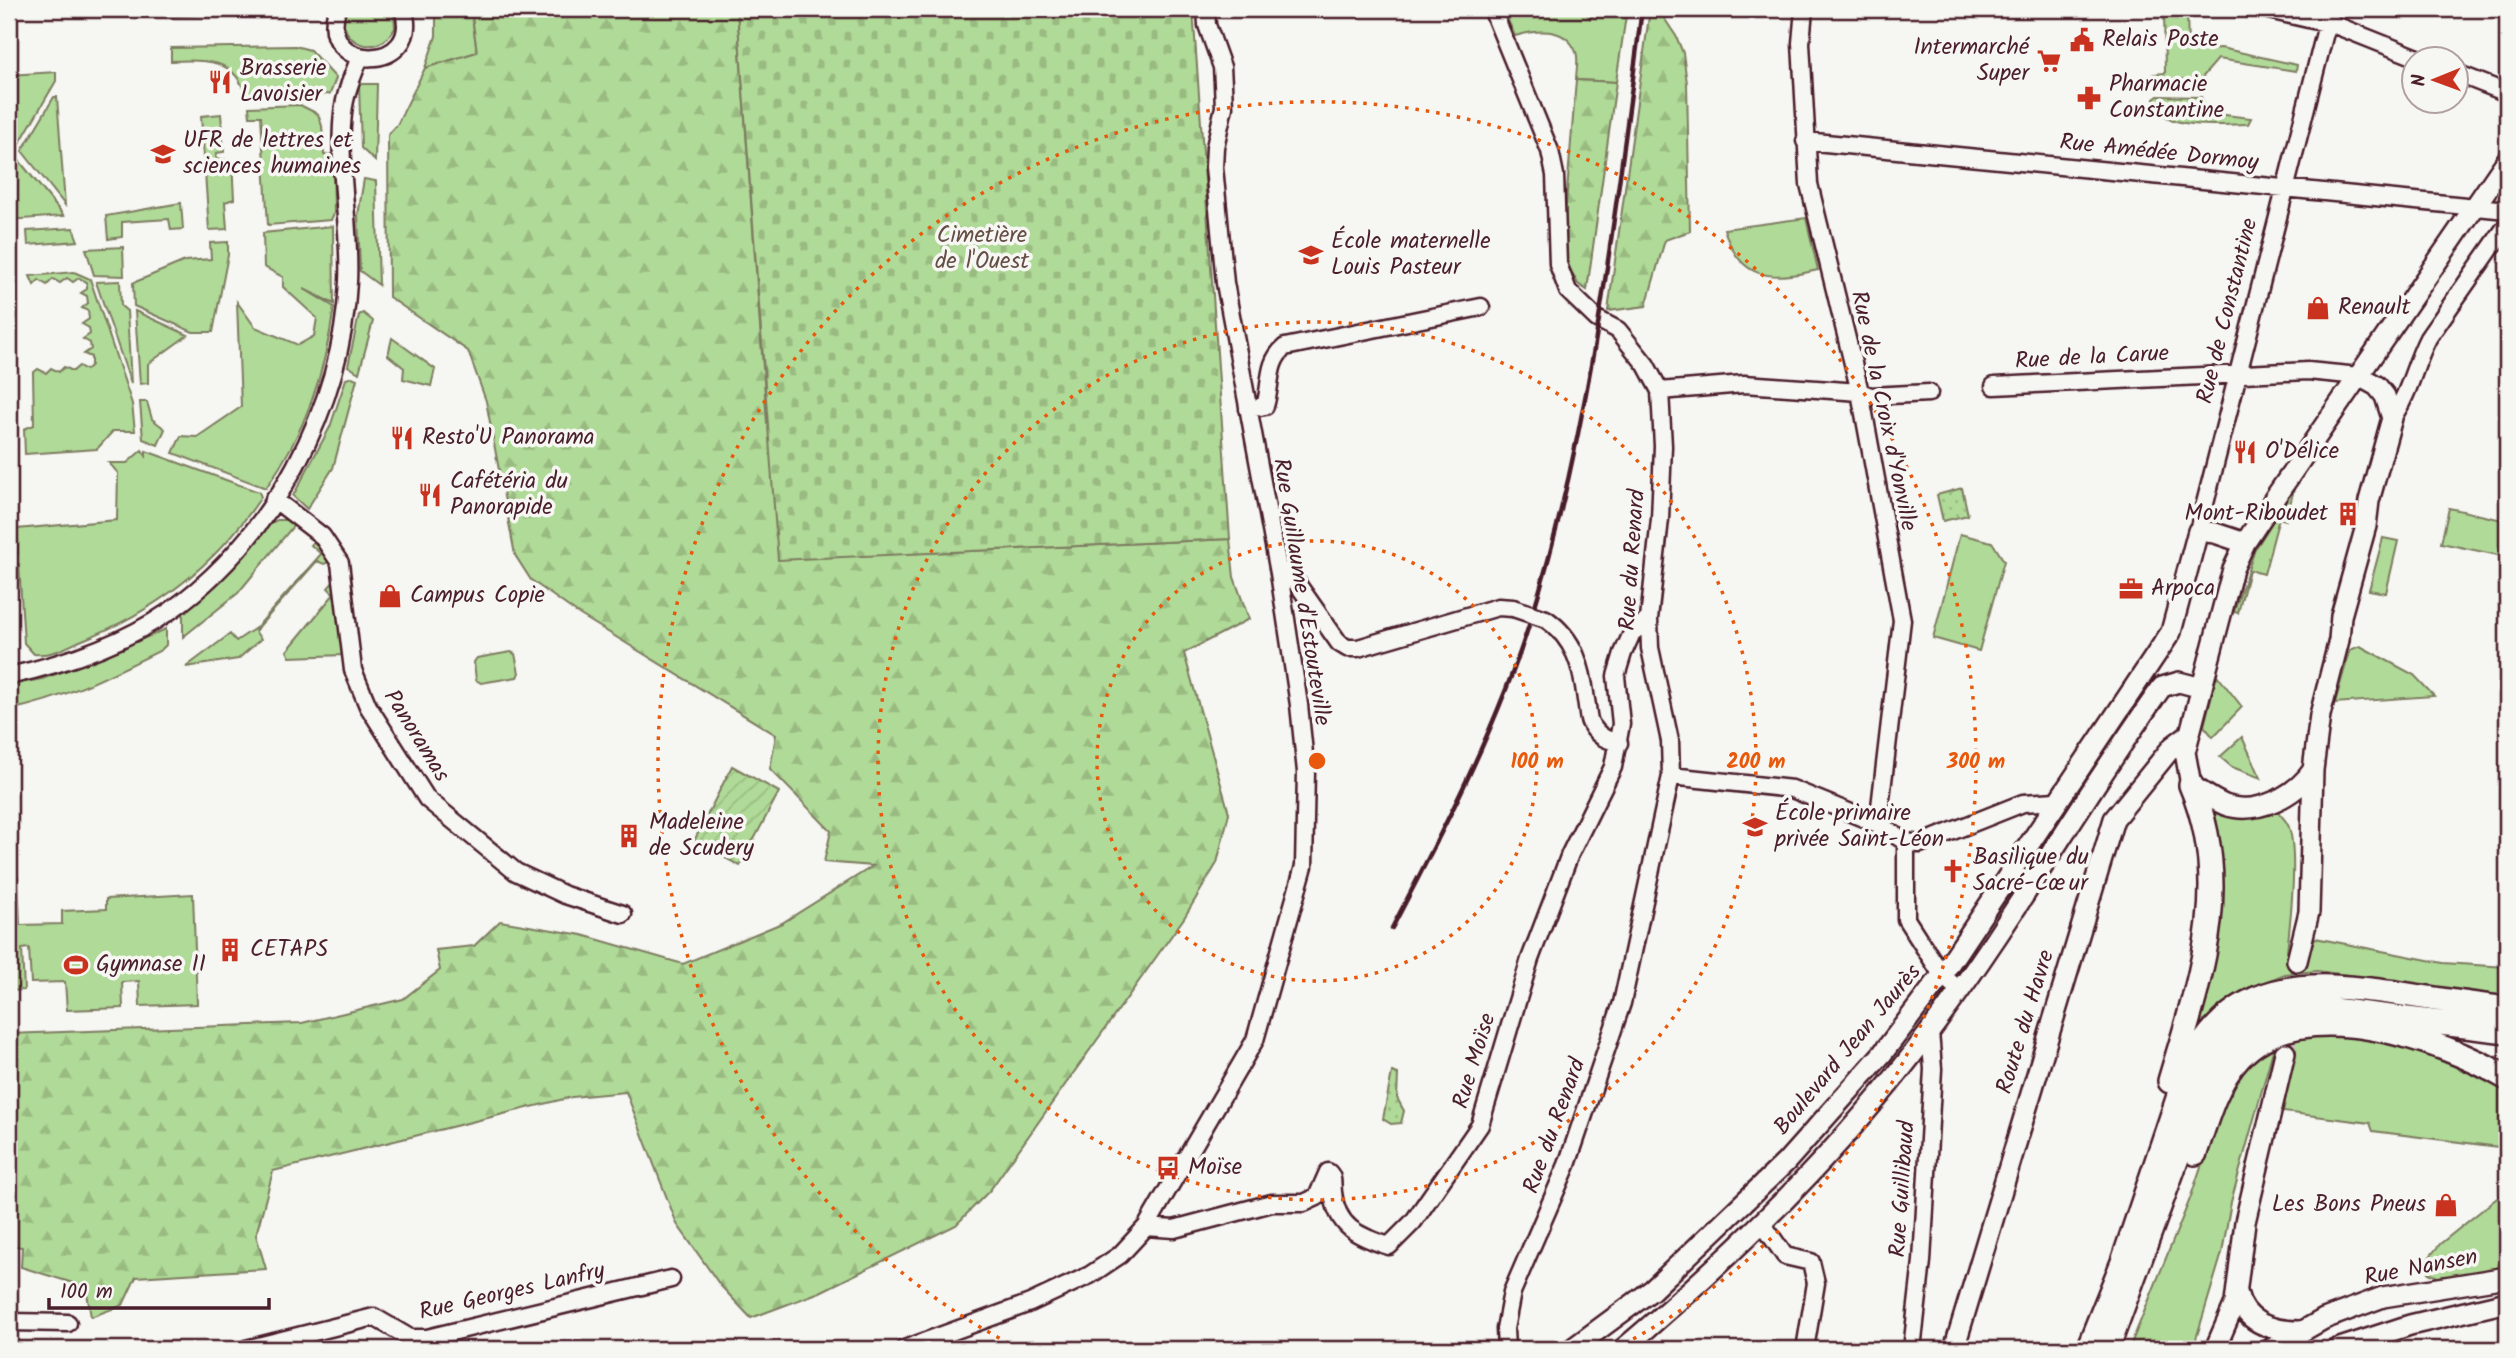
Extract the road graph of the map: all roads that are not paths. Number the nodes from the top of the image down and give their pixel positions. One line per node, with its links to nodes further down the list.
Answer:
1 (337, 9): 9 (street)
2 (404, 9): 9 (street)
3 (1206, 9): 25 (street, Rue Guillaume d'Estouteville)
4 (1492, 9): 22 (street, Rue du Renard)
5 (1804, 9): 12 (street, Rue de la Croix d'Yonville)
6 (2264, 9): 7 (street)
7 (2329, 16): 8 (street); 14 (street, Rue de Constantine)
8 (2400, 49)
9 (360, 57): 27 (street)
10 (2470, 78): 11 (street)
11 (2507, 93)
12 (1805, 141): 14 (street, Rue Amédée Dormoy); 23 (street, Rue de la Croix d'Yonville)
13 (2507, 160): 15 (main road)
14 (2285, 187): 15 (street, Rue Amédée Dormoy); 19 (street, Rue de Constantine)
15 (2475, 206): 16 (street, Rue Amédée Dormoy); 20 (main road)
16 (2507, 210)
17 (2507, 225): 26 (street)
18 (1481, 307): 25 (street)
19 (2238, 374): 20 (street, Rue de la Carue); 21 (street, Rue de la Carue); 28 (street, Rue de Constantine)
20 (2359, 376): 26 (main road); 29 (main road)
21 (1994, 386)
22 (1660, 391): 23 (street); 31 (street, Rue du Renard)
23 (1860, 391): 24 (street); 41 (street, Rue de la Croix d'Yonville)
24 (1929, 393)
25 (1248, 409): 30 (street, Rue Guillaume d'Estouteville)
26 (2392, 418): 37 (main road)
27 (274, 499): 33 (street); 43 (street, Panoramas)
28 (2198, 531): 29 (main road); 32 (main road, Rue de Constantine)
29 (2245, 543): 34 (main road)
30 (1279, 573): 36 (street, bridge); 53 (street, Rue Guillaume d'Estouteville)
31 (1648, 619): 36 (street, Rue Moïse); 38 (street, Rue du Renard)
32 (2174, 626): 40 (main road, Boulevard Jean Jaurès)
33 (9, 676)
34 (2202, 688): 35 (main road); 46 (main road)
35 (2189, 734): 39 (main road); 68 (main road, Route du Havre)
36 (1619, 743): 53 (street, Rue Moïse)
37 (2313, 770): 39 (main road); 44 (main road)
38 (1671, 776): 41 (street); 63 (street, Rue du Renard)
39 (2191, 785): 69 (highway)
40 (2056, 801): 42 (street); 45 (main road, Boulevard Jean Jaurès)
41 (1878, 824): 42 (street)
42 (1906, 842): 45 (street)
43 (624, 914)
44 (2297, 961)
45 (1942, 975): 46 (street); 64 (main road, Boulevard Jean Jaurès)
46 (1960, 991): 49 (main road)
47 (2507, 1009): 70 (highway)
48 (2507, 1031): 71 (highway)
49 (1930, 1032): 52 (main road); 67 (street, Rue Guillibaud)
50 (2285, 1053): 56 (main road)
51 (2507, 1078): 71 (highway)
52 (1762, 1223): 65 (main road); 66 (street)
53 (1146, 1227): 62 (street, Rue Guillaume d'Estouteville)
54 (2507, 1277): 60 (main road, Rue Nansen)
55 (671, 1279): 61 (street, Rue Georges Lanfry)
56 (2237, 1292): 60 (main road); 72 (main road)
57 (2507, 1302): 74 (main road)
58 (9, 1322): 59 (street)
59 (68, 1322)
60 (2301, 1331): 73 (main road, Rue Nansen)
61 (246, 1349)
62 (904, 1349)
63 (1506, 1349)
64 (1572, 1349)
65 (1623, 1349)
66 (1805, 1349)
67 (1912, 1349)
68 (1954, 1349)
69 (2081, 1349)
70 (2088, 1349)
71 (2109, 1349)
72 (2214, 1349)
73 (2271, 1349)
74 (2337, 1349)

